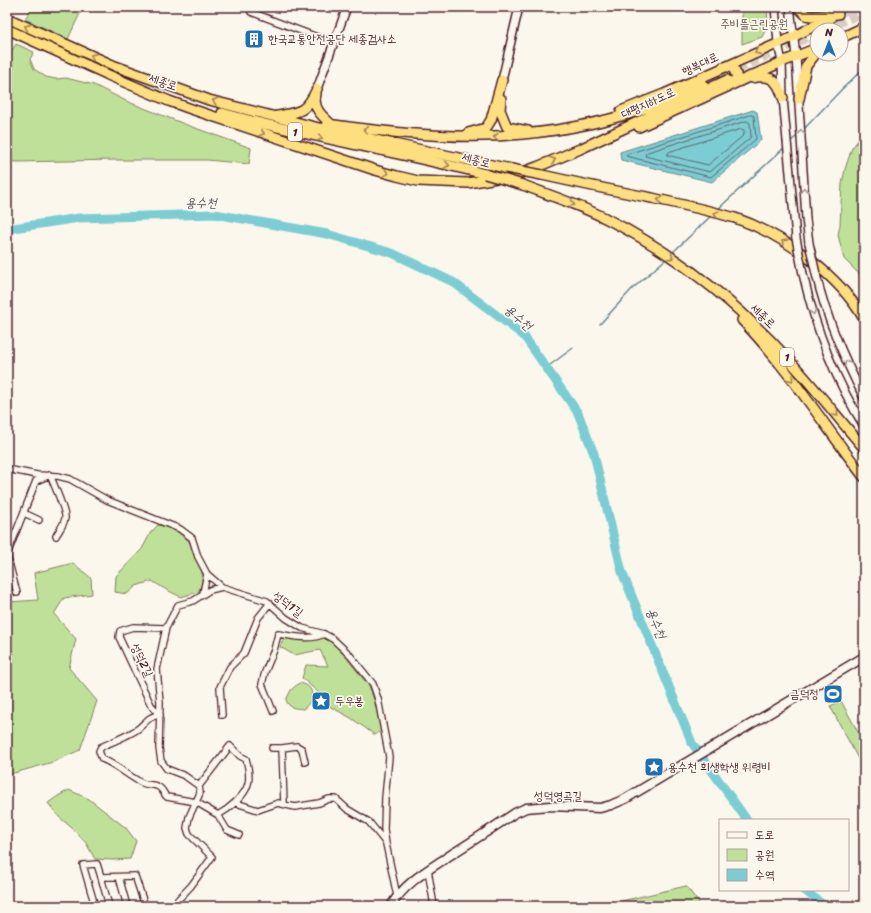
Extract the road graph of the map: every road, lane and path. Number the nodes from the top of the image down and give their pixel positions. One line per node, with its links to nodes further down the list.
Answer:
1 (252, 7): 14 (street)
2 (346, 7): 14 (street)
3 (519, 7): 22 (street)
4 (775, 7): 15 (street)
5 (790, 7): 13 (street)
6 (798, 7): 7 (highway)
7 (835, 16): 9 (highway); 13 (highway, 행복대로)
8 (7, 18): 26 (highway, 세종로 / 1, one-way to 8)
9 (829, 22)
10 (864, 27): 12 (highway)
11 (7, 29): 20 (highway, 세종로 / 1)
12 (849, 34)
13 (793, 37): 15 (highway, 행복대로); 17 (street)
14 (333, 43): 23 (street)
15 (778, 43): 18 (street); 21 (highway, 행복대로, one-way to 21)
16 (809, 51): 17 (highway, 행복대로)
17 (796, 56): 18 (highway, 행복대로); 25 (street)
18 (782, 62): 21 (highway, 행복대로); 24 (street)
19 (809, 62): 25 (highway)
20 (108, 75): 21 (highway, 대평지하도로, one-way to 21); 31 (highway, 세종로 / 1, one-way to 31, bridge)
21 (729, 78): 24 (highway); 29 (highway, 행복대로)
22 (502, 80): 29 (highway); 30 (highway)
23 (317, 89): 27 (highway); 28 (highway)
24 (783, 98): 34 (street, one-way to 34, bridge)
25 (798, 99): 33 (street, one-way to 25, bridge)
26 (252, 112): 27 (highway); 32 (highway, 세종로 / 1, one-way to 26, bridge)
27 (275, 116): 28 (highway)
28 (332, 124): 30 (highway, one-way to 28)
29 (545, 132): 30 (highway, one-way to 30)
30 (443, 136)
31 (700, 278): 35 (highway, 세종로 / 1, one-way to 35); 38 (highway, one-way to 38)
32 (863, 318)
33 (864, 398)
34 (864, 426)
35 (864, 448)
36 (7, 470): 37 (street, 성덕1길)
37 (50, 475): 39 (street); 41 (street); 43 (street, 성덕1길)
38 (864, 477)
39 (24, 514): 40 (street); 42 (street)
40 (39, 520)
41 (56, 536)
42 (9, 544): 45 (street)
43 (207, 574): 44 (street, 성덕1길); 46 (street)
44 (222, 587): 46 (street, 성덕2길); 47 (street, 성덕1길)
45 (17, 593)
46 (203, 593): 48 (street, 성덕2길)
47 (270, 603): 49 (street, 성덕1길); 53 (street)
48 (166, 628): 52 (street, 성덕2길); 52 (street, 성덕2길)
49 (324, 634): 51 (street); 63 (street, 성덕1길)
50 (864, 657): 64 (main road, 성덕영곡길)
51 (273, 712)
52 (160, 715): 57 (street, 성덕2길); 58 (street)
53 (222, 715)
54 (272, 748): 55 (street)
55 (282, 748): 56 (street); 60 (street)
56 (305, 762)
57 (199, 786): 58 (street); 59 (street)
58 (196, 802): 61 (street); 72 (street)
59 (236, 803): 60 (street, 성덕1길); 61 (street)
60 (284, 804): 63 (street, 성덕1길)
61 (218, 815): 62 (street)
62 (239, 834)
63 (386, 844): 67 (street, 성덕1길)
64 (428, 870): 67 (main road, 성덕영곡길); 74 (street)
65 (101, 877): 66 (street); 68 (street); 69 (street)
66 (119, 877): 70 (street); 71 (street)
67 (397, 896): 73 (main road, 성덕영곡길)
68 (95, 906)
69 (109, 906)
70 (127, 906)
71 (145, 906)
72 (172, 906)
73 (391, 906)
74 (434, 906)

